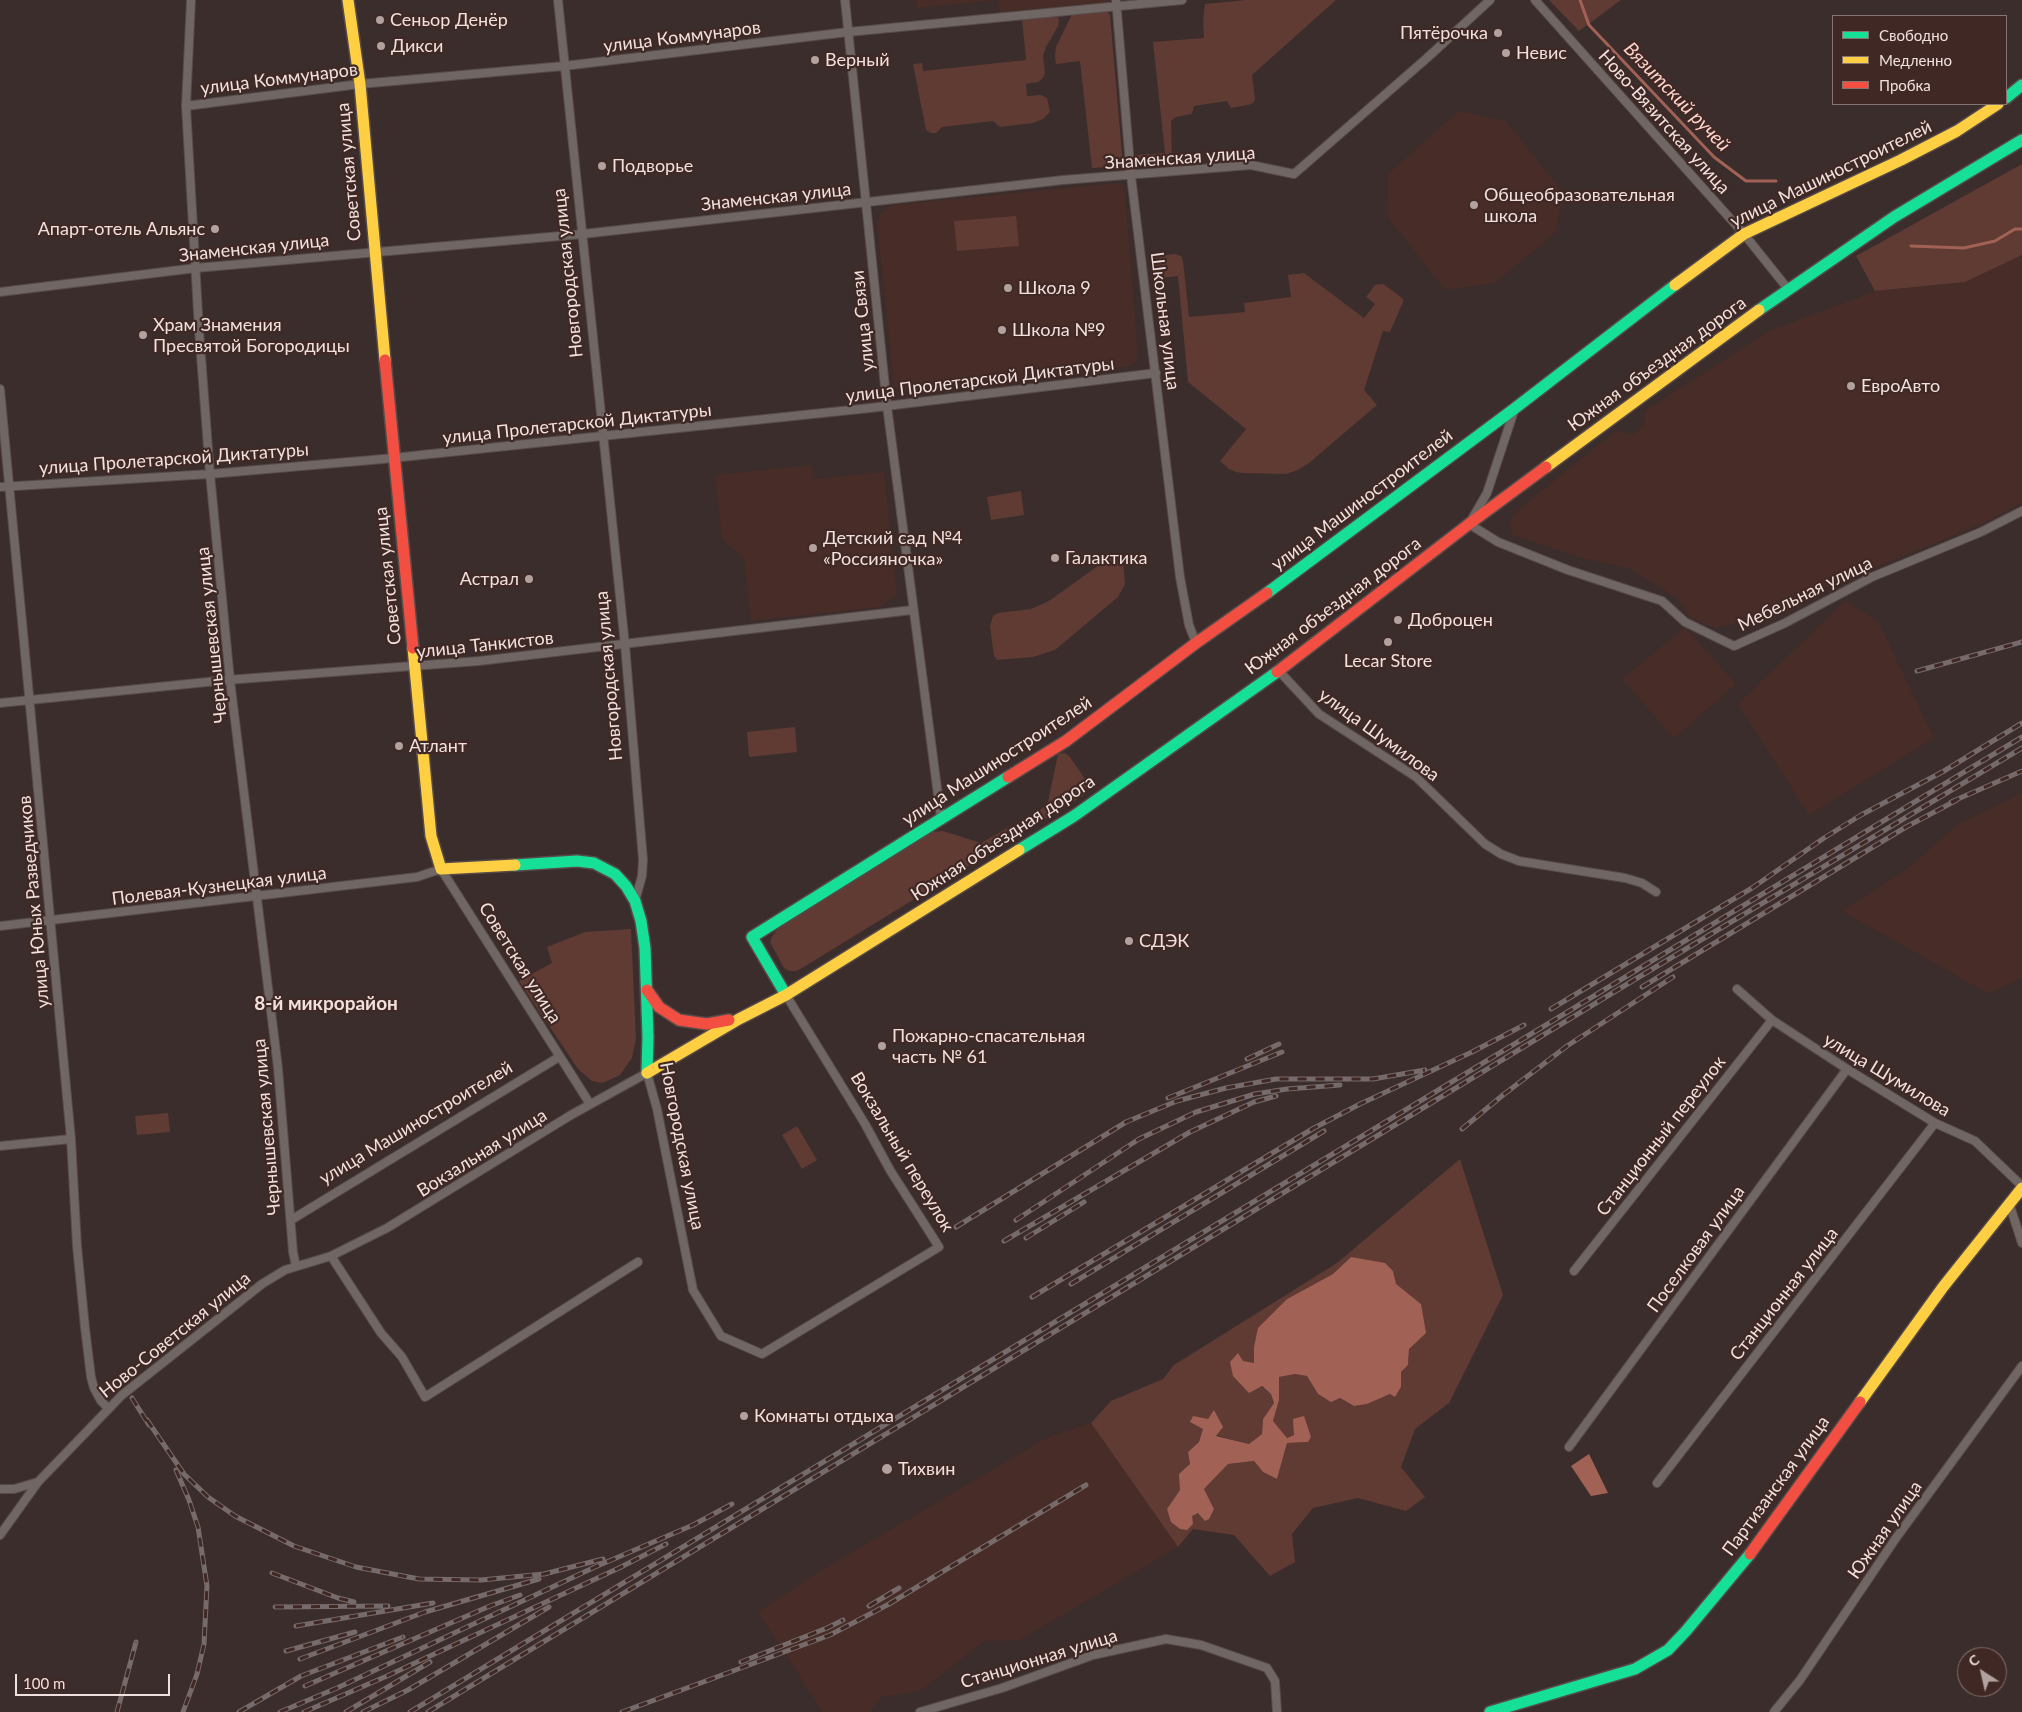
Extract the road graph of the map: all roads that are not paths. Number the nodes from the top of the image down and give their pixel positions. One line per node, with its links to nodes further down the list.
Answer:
1 (191, 0): 15 (street, Чернышевская улица)
2 (348, 0): 11 (main road, Советская улица)
3 (558, 0): 10 (street, Новгородская улица)
4 (845, 0): 9 (street, улица Связи)
5 (1182, 0): 8 (street, улица Коммунаров)
6 (1490, 0): 17 (street, Знаменская улица)
7 (1535, 0): 20 (street, Ново-Вязитская улица)
8 (1116, 3): 9 (street, улица Коммунаров); 17 (street, Школьная улица)
9 (848, 32): 10 (street, улица Коммунаров); 18 (street, улица Связи)
10 (564, 66): 11 (street, улица Коммунаров); 19 (street, Новгородская улица)
11 (360, 84): 15 (street, улица Коммунаров); 21 (main road, Советская улица)
12 (2022, 85): 13 (main road)
13 (2007, 97)
14 (1996, 105): 20 (main road, улица Машиностроителей)
15 (186, 106): 22 (street, Чернышевская улица)
16 (2022, 140): 23 (main road, Южная объездная дорога)
17 (1131, 176): 18 (street, Знаменская улица); 25 (street, Школьная улица)
18 (867, 202): 19 (street, Знаменская улица); 27 (street, улица Связи)
19 (583, 234): 21 (street, Знаменская улица); 29 (street, Новгородская улица)
20 (1744, 234): 23 (street, Ново-Вязитская улица); 28 (main road, улица Машиностроителей)
21 (374, 252): 22 (street, Знаменская улица); 30 (main road, Советская улица)
22 (196, 268): 24 (street, Знаменская улица); 31 (street, Чернышевская улица)
23 (1788, 289): 35 (main road, Южная объездная дорога)
24 (0, 292)
25 (1156, 373): 27 (street, улица Пролетарской Диктатуры); 37 (street, Школьная улица)
26 (0, 389): 32 (street, улица Юных Разведчиков)
27 (887, 406): 29 (street, улица Пролетарской Диктатуры); 36 (street, улица Связи)
28 (1514, 409): 35 (street); 37 (main road, улица Машиностроителей)
29 (602, 437): 30 (street, улица Пролетарской Диктатуры); 38 (street, Новгородская улица)
30 (394, 458): 31 (street, улица Пролетарской Диктатуры); 39 (main road, Советская улица)
31 (210, 474): 32 (street, улица Пролетарской Диктатуры); 41 (street, Чернышевская улица)
32 (10, 486): 33 (street, улица Пролетарской Диктатуры); 42 (street, улица Юных Разведчиков)
33 (0, 487)
34 (2022, 512): 35 (street, Мебельная улица)
35 (1469, 524): 40 (main road, Южная объездная дорога)
36 (912, 610): 38 (street, улица Танкистов); 44 (street, улица Связи)
37 (1196, 643): 44 (main road, улица Машиностроителей)
38 (625, 645): 39 (street, улица Танкистов); 48 (street, Новгородская улица)
39 (414, 667): 41 (street, улица Танкистов); 45 (main road, Советская улица)
40 (1279, 671): 46 (street, улица Шумилова); 54 (main road, Южная объездная дорога)
41 (230, 680): 42 (street, улица Танкистов); 47 (street, Чернышевская улица)
42 (30, 700): 43 (street, улица Танкистов); 49 (street, улица Юных Разведчиков)
43 (0, 703)
44 (941, 818): 51 (main road, улица Машиностроителей)
45 (441, 869): 47 (street, Полевая-Кузнецкая улица); 48 (main road); 57 (street, Советская улица)
46 (1656, 892)
47 (258, 897): 49 (street, Полевая-Кузнецкая улица); 66 (street, Чернышевская улица)
48 (636, 901): 52 (main road, Новгородская улица)
49 (51, 921): 50 (street, Полевая-Кузнецкая улица); 62 (street, улица Юных Разведчиков)
50 (0, 926)
51 (752, 936): 54 (main road, Вокзальный переулок)
52 (647, 988): 55 (main road); 59 (main road, Новгородская улица)
53 (1737, 989): 56 (street, улица Шумилова)
54 (786, 995): 55 (main road, Южная объездная дорога); 72 (street, Вокзальный переулок)
55 (739, 1018): 59 (main road, Южная объездная дорога)
56 (1772, 1020): 58 (street, улица Шумилова); 71 (street, Станционный переулок)
57 (559, 1057): 60 (street, Советская улица); 66 (street, улица Машиностроителей)
58 (1847, 1069): 61 (street, улица Шумилова); 75 (street, Поселковая улица)
59 (646, 1073): 60 (street, Вокзальная улица); 72 (street, Новгородская улица)
60 (590, 1104): 68 (street, Вокзальная улица)
61 (1935, 1123): 64 (street, улица Шумилова); 77 (street, Станционная улица)
62 (72, 1139): 63 (street); 74 (street, улица Юных Разведчиков)
63 (0, 1146)
64 (2022, 1187): 65 (main road, Партизанская улица)
65 (2009, 1203): 67 (street); 82 (main road, Партизанская улица)
66 (291, 1220): 70 (street, Чернышевская улица)
67 (2022, 1243)
68 (331, 1256): 69 (street); 70 (street, Ново-Советская улица)
69 (638, 1262)
70 (296, 1266): 74 (street, Ново-Советская улица)
71 (1574, 1271)
72 (721, 1336)
73 (2022, 1366): 83 (street, Южная улица)
74 (108, 1408): 76 (street, Ново-Советская улица)
75 (1569, 1447)
76 (38, 1482): 78 (street); 79 (street, Ново-Советская улица)
77 (1657, 1483)
78 (0, 1489)
79 (0, 1534)
80 (920, 1712): 81 (street, Станционная улица)
81 (1277, 1712)
82 (1490, 1712)
83 (1774, 1712)

